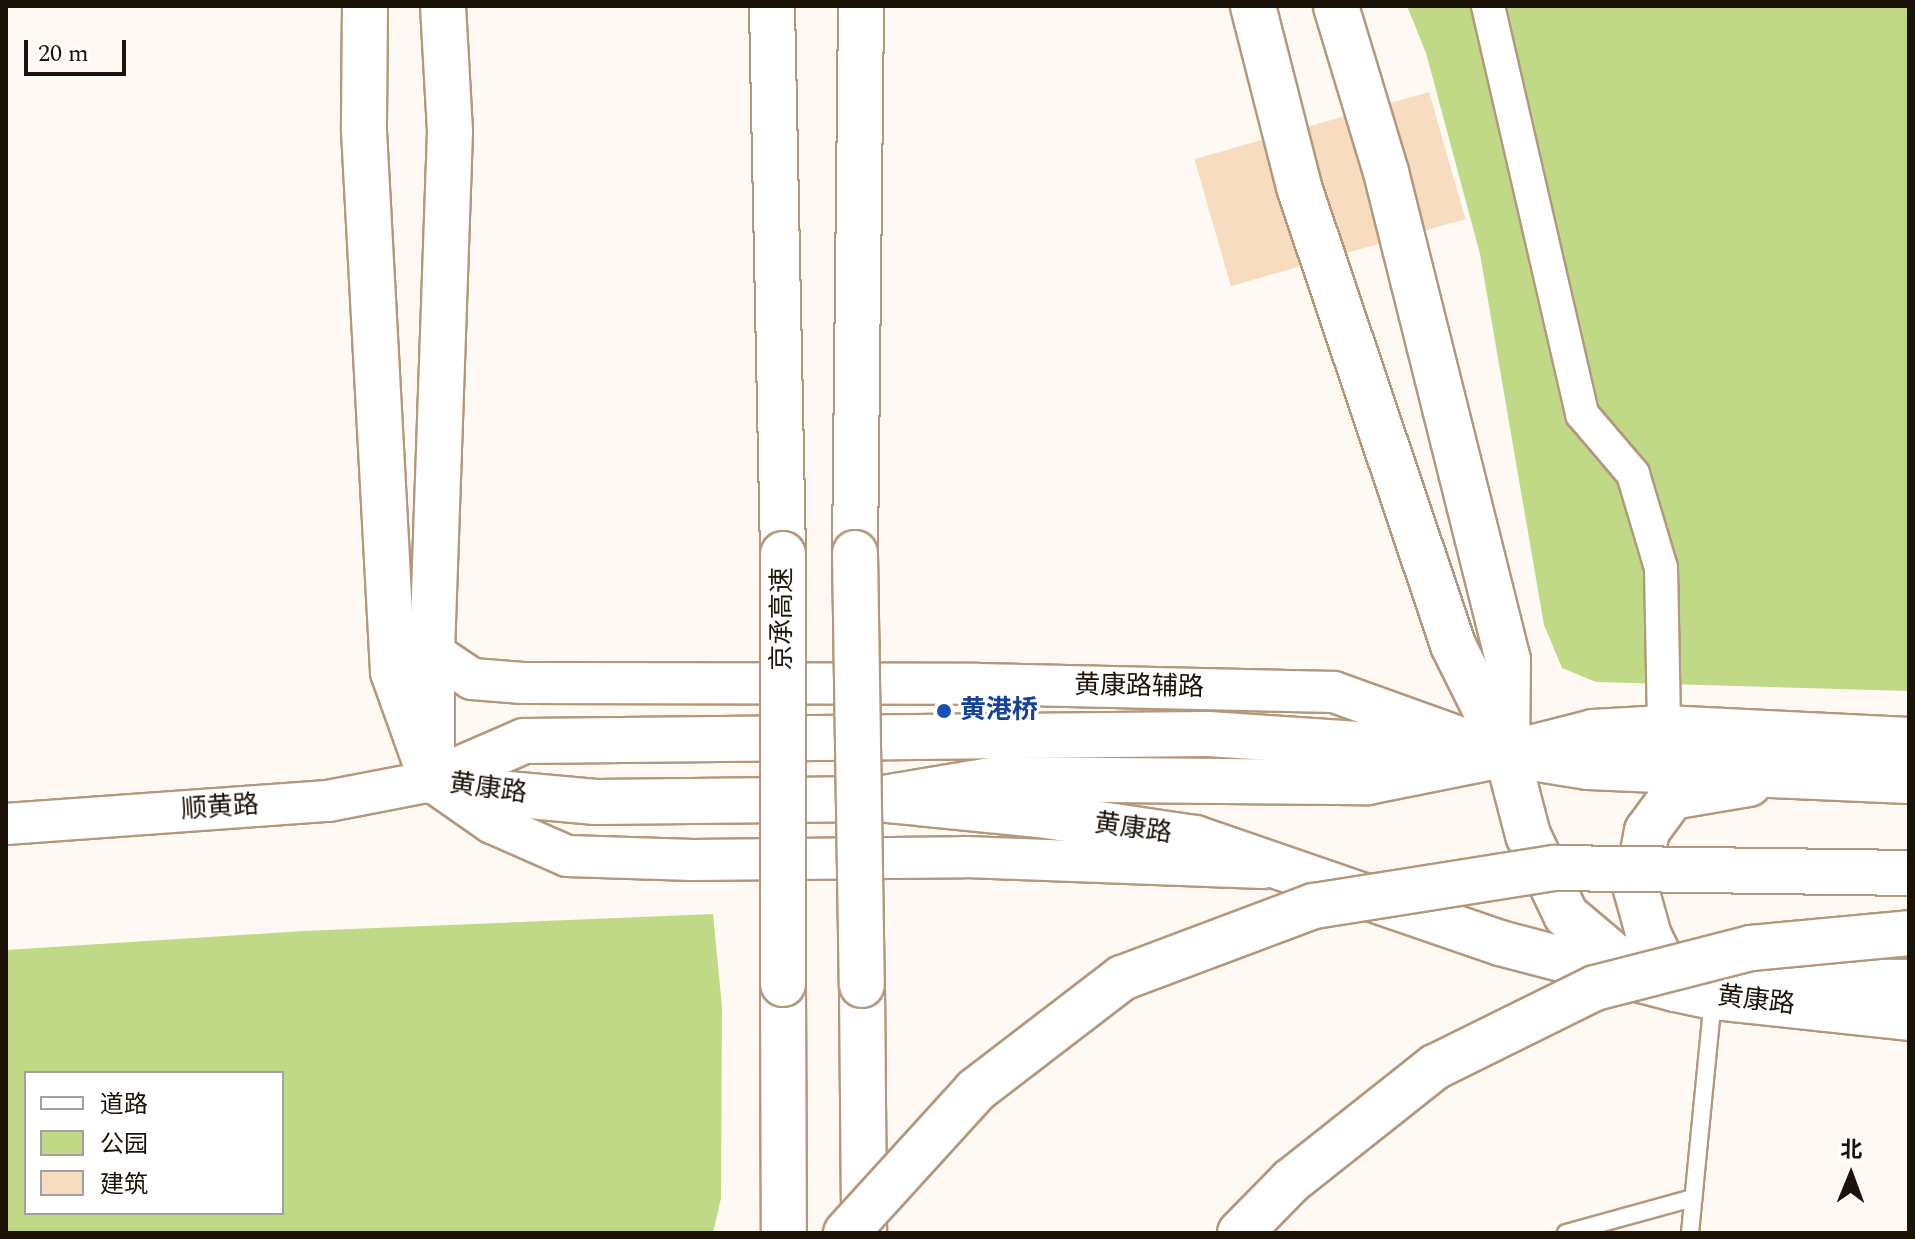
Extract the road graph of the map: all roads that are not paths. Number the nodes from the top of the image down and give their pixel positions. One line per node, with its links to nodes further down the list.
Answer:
1 (365, 6): 13 (main road)
2 (443, 6): 8 (main road)
3 (772, 6): 24 (main road, 京承高速, bridge)
4 (861, 6): 26 (main road, bridge)
5 (1253, 6): 11 (main road)
6 (1336, 6): 11 (main road)
7 (1488, 6): 9 (street)
8 (432, 652): 11 (street, 黄康路辅路); 13 (main road)
9 (1664, 728): 10 (main road, 黄康路); 11 (main road, 黄康路)
10 (1909, 740)
11 (1507, 754): 12 (main road); 13 (main road, 黄康路); 15 (main road); 21 (main road)
12 (1852, 779): 14 (main road); 21 (main road)
13 (432, 781): 15 (main road, 黄康路); 16 (street, 顺黄路); 17 (street)
14 (1909, 781)
15 (878, 799): 17 (main road, 黄康路)
16 (6, 824)
17 (1285, 869): 21 (main road, 黄康路)
18 (1909, 873): 25 (main road, bridge)
19 (1909, 933): 27 (main road, bridge)
20 (1909, 982): 21 (main road)
21 (1678, 989): 22 (main road, 黄康路); 23 (lane)
22 (1909, 1018)
23 (1693, 1198): 28 (lane); 29 (lane)
24 (784, 1233)
25 (846, 1233)
26 (864, 1233)
27 (1240, 1233)
28 (1566, 1233)
29 (1690, 1233)

